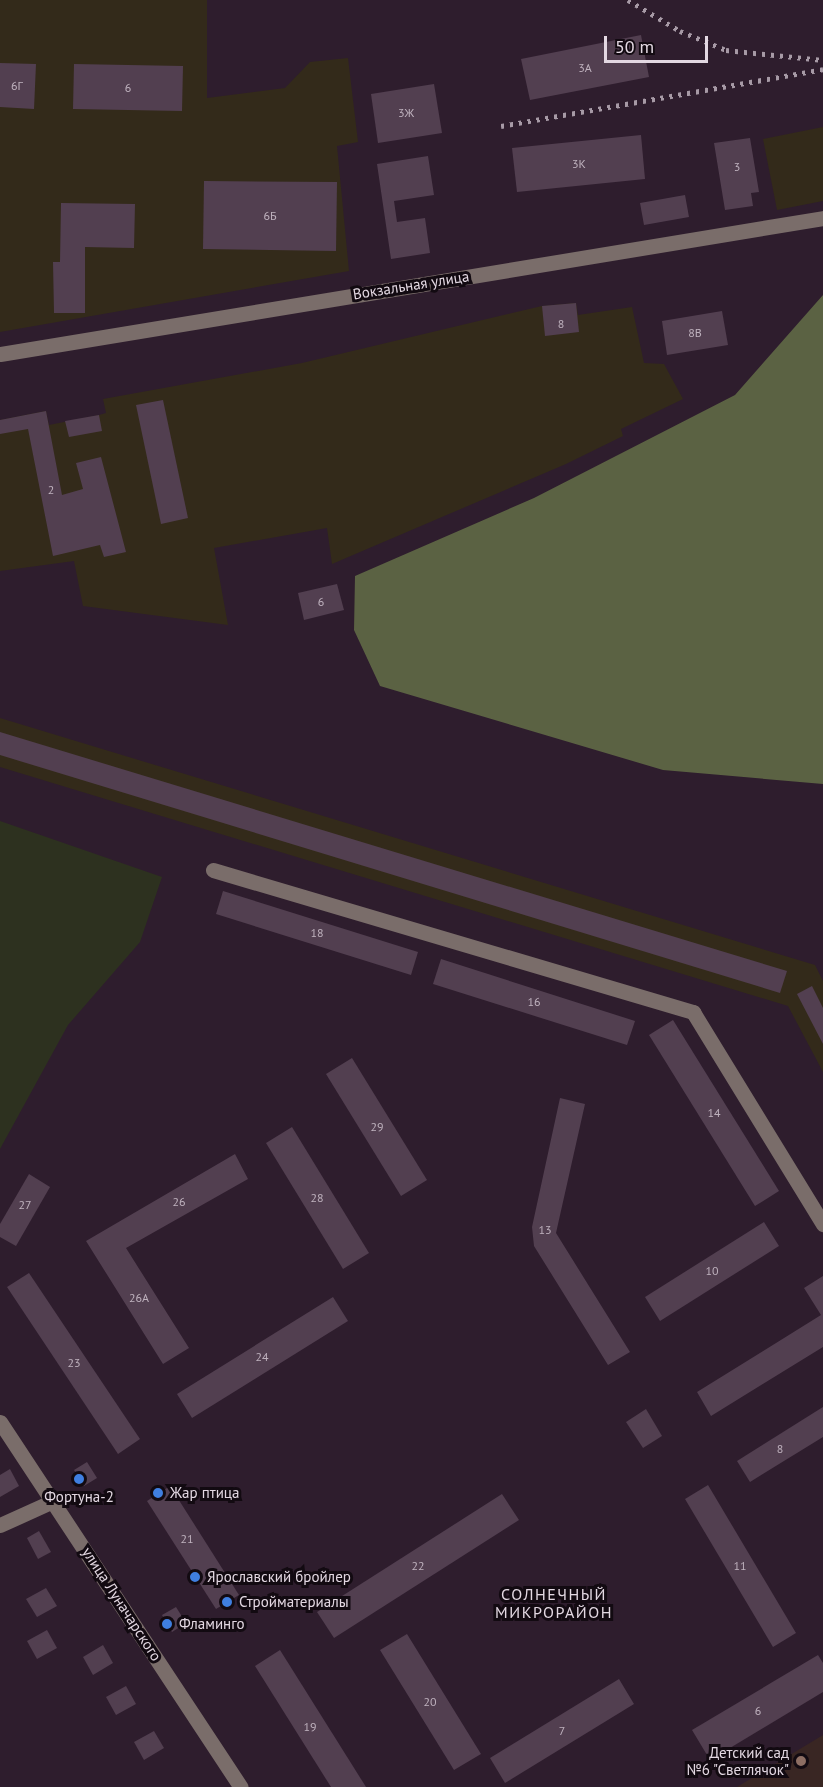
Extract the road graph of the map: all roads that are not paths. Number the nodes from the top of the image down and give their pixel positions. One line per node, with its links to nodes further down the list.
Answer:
1 (823, 218): 2 (street, Вокзальная улица)
2 (0, 354)
3 (213, 870): 4 (street)
4 (823, 1224)
5 (0, 1422): 6 (street, улица Луначарского)
6 (55, 1500): 7 (street); 8 (street, улица Луначарского)
7 (0, 1525)
8 (241, 1787)

